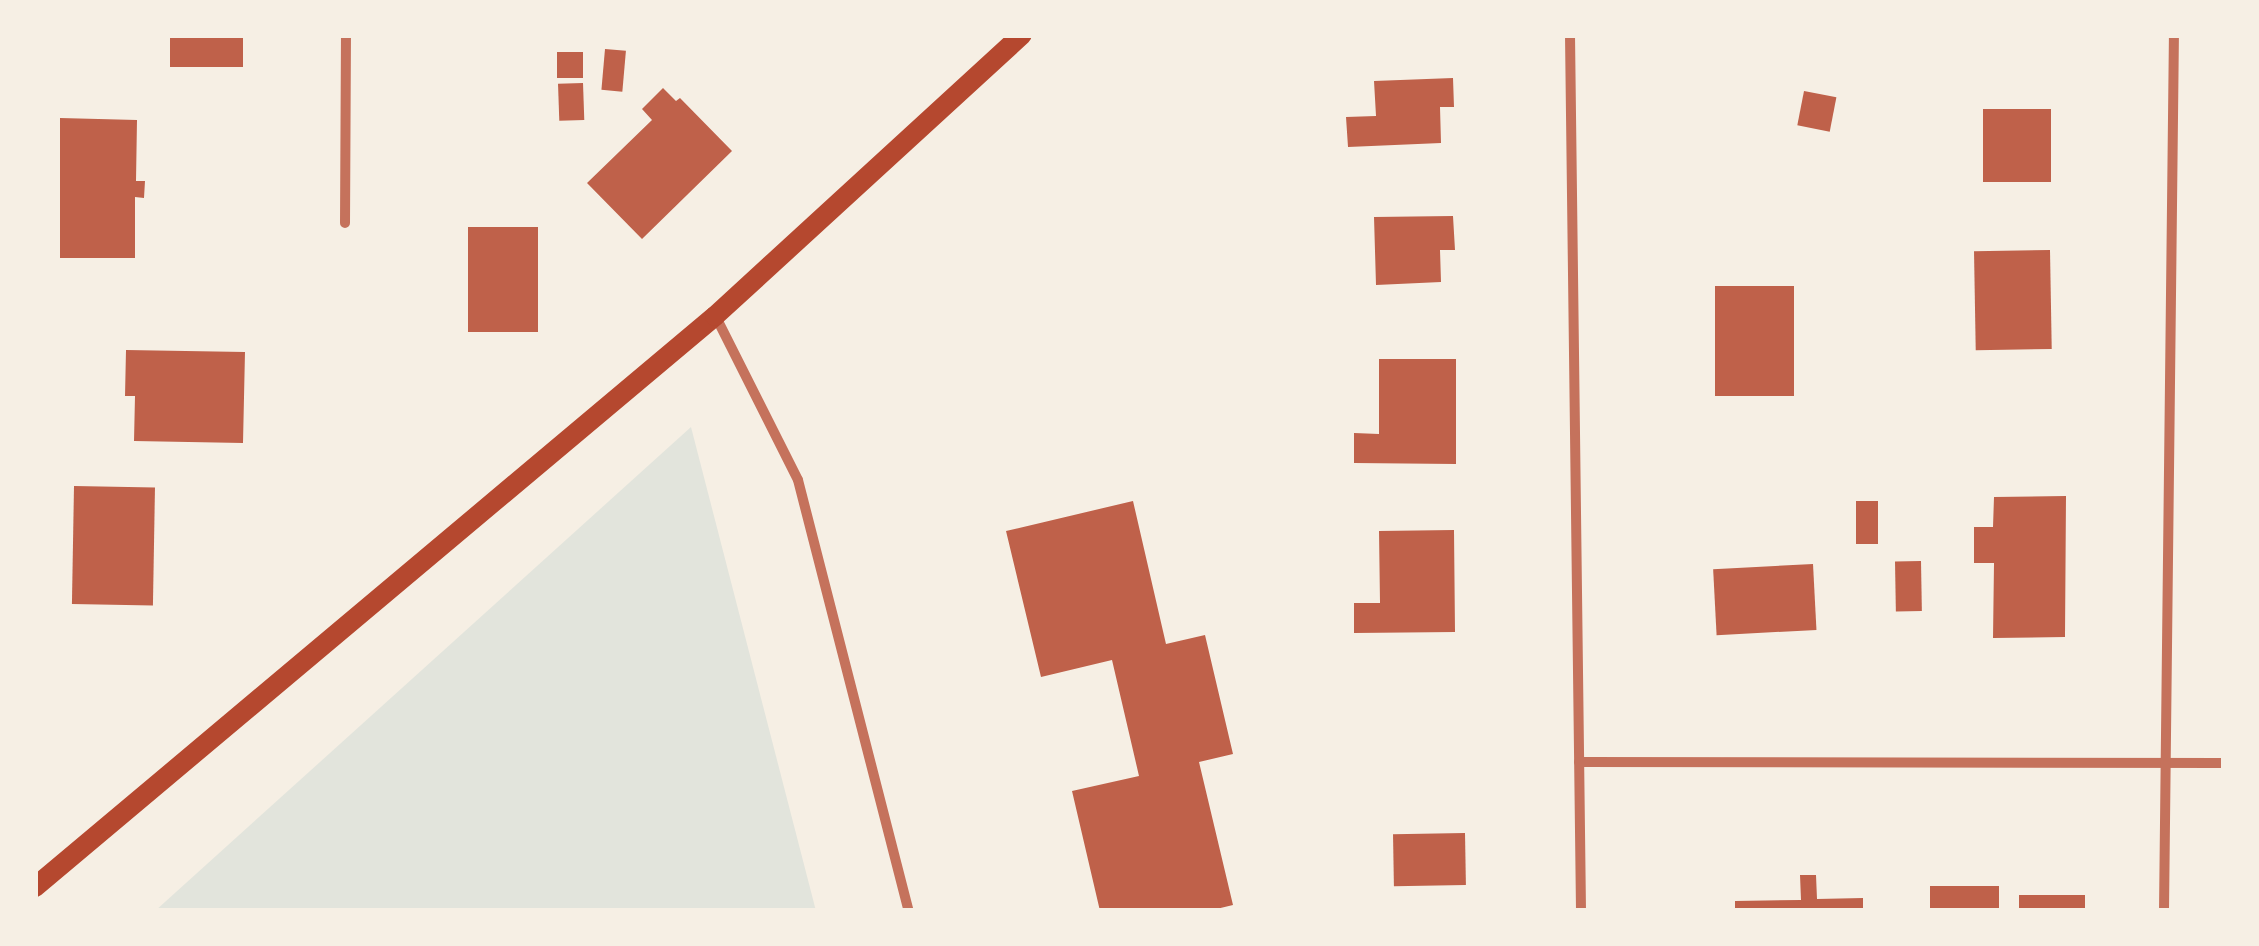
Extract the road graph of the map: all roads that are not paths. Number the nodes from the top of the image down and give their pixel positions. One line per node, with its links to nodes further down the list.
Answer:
1 (346, 35): 5 (street)
2 (1022, 35): 6 (main road)
3 (1570, 35): 7 (street)
4 (2174, 35): 8 (street)
5 (346, 223)
6 (715, 316): 10 (main road); 11 (street)
7 (1579, 762): 8 (street); 12 (street)
8 (2164, 762): 9 (street); 13 (street)
9 (2224, 763)
10 (35, 887)
11 (909, 911)
12 (1580, 911)
13 (2164, 911)

